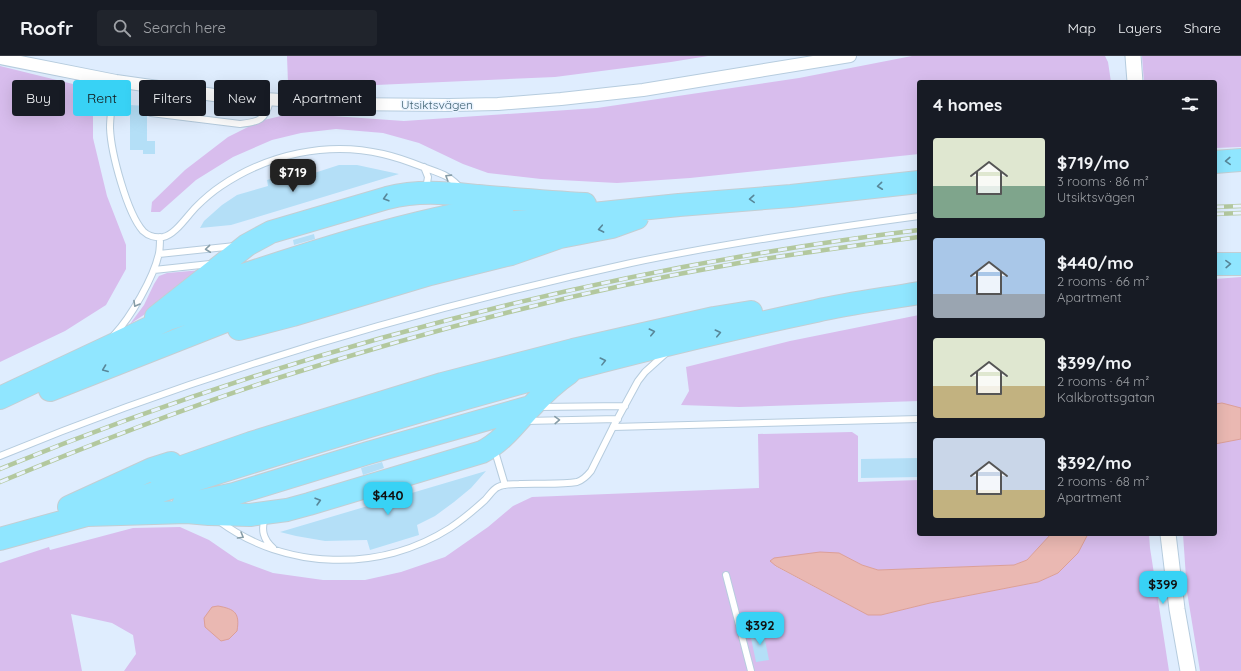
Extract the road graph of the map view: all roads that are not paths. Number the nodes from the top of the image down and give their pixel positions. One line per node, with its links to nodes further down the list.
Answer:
1 (850, 56): 8 (street, Utsiktsvägen)
2 (1134, 56): 5 (street)
3 (0, 58): 4 (street, Utsiktsvägen)
4 (111, 80)
5 (1135, 80)
6 (131, 83): 7 (street, Utsiktsvägen)
7 (214, 95)
8 (270, 100)
9 (110, 116): 23 (lane)
10 (175, 116): 11 (lane)
11 (264, 116)
12 (1241, 160): 13 (highway, one-way to 13)
13 (1217, 162)
14 (424, 167): 16 (lane, one-way to 14); 17 (lane); 23 (lane)
15 (917, 182): 20 (highway, one-way to 20)
16 (466, 195): 17 (highway); 18 (highway); 26 (highway)
17 (423, 196): 24 (highway, one-way to 24)
18 (502, 198): 19 (highway); 30 (highway)
19 (538, 202): 20 (highway); 33 (highway)
20 (678, 205): 22 (highway, one-way to 22)
21 (917, 216): 49 (lane)
22 (558, 227): 34 (highway); 35 (highway); 42 (highway, one-way to 42)
23 (160, 237): 25 (lane)
24 (246, 245): 25 (lane, one-way to 25); 26 (highway)
25 (159, 254): 29 (lane)
26 (226, 262): 29 (lane); 30 (highway)
27 (1217, 264): 28 (highway, one-way to 28)
28 (1241, 264)
29 (154, 270): 37 (lane, one-way to 37)
30 (204, 279): 33 (highway)
31 (917, 288): 38 (highway, one-way to 31)
32 (917, 293): 36 (highway, one-way to 32)
33 (185, 294): 34 (highway)
34 (165, 310): 35 (highway)
35 (132, 336): 37 (highway)
36 (680, 342): 38 (highway, one-way to 36); 41 (lane)
37 (100, 352): 40 (highway)
38 (576, 358): 39 (highway); 51 (highway)
39 (557, 381): 43 (highway); 46 (highway)
40 (0, 398)
41 (625, 406): 44 (lane); 46 (lane)
42 (0, 410)
43 (436, 416): 48 (highway); 51 (highway)
44 (618, 419): 46 (lane, one-way to 44); 47 (lane)
45 (917, 419): 47 (lane)
46 (512, 427): 48 (highway); 50 (lane); 53 (highway); 55 (highway); 56 (highway, one-way to 46)
47 (613, 427): 50 (lane)
48 (416, 434): 51 (highway); 52 (highway)
49 (0, 456)
50 (505, 485): 59 (lane)
51 (89, 506): 52 (highway); 58 (highway)
52 (144, 512): 53 (highway)
53 (187, 512): 54 (highway)
54 (209, 514): 55 (highway); 59 (lane, one-way to 59)
55 (231, 514): 56 (highway)
56 (267, 514): 59 (lane)
57 (1168, 536): 62 (street)
58 (0, 538)
59 (277, 552)
60 (726, 575): 61 (lane)
61 (751, 671)
62 (1188, 671)

